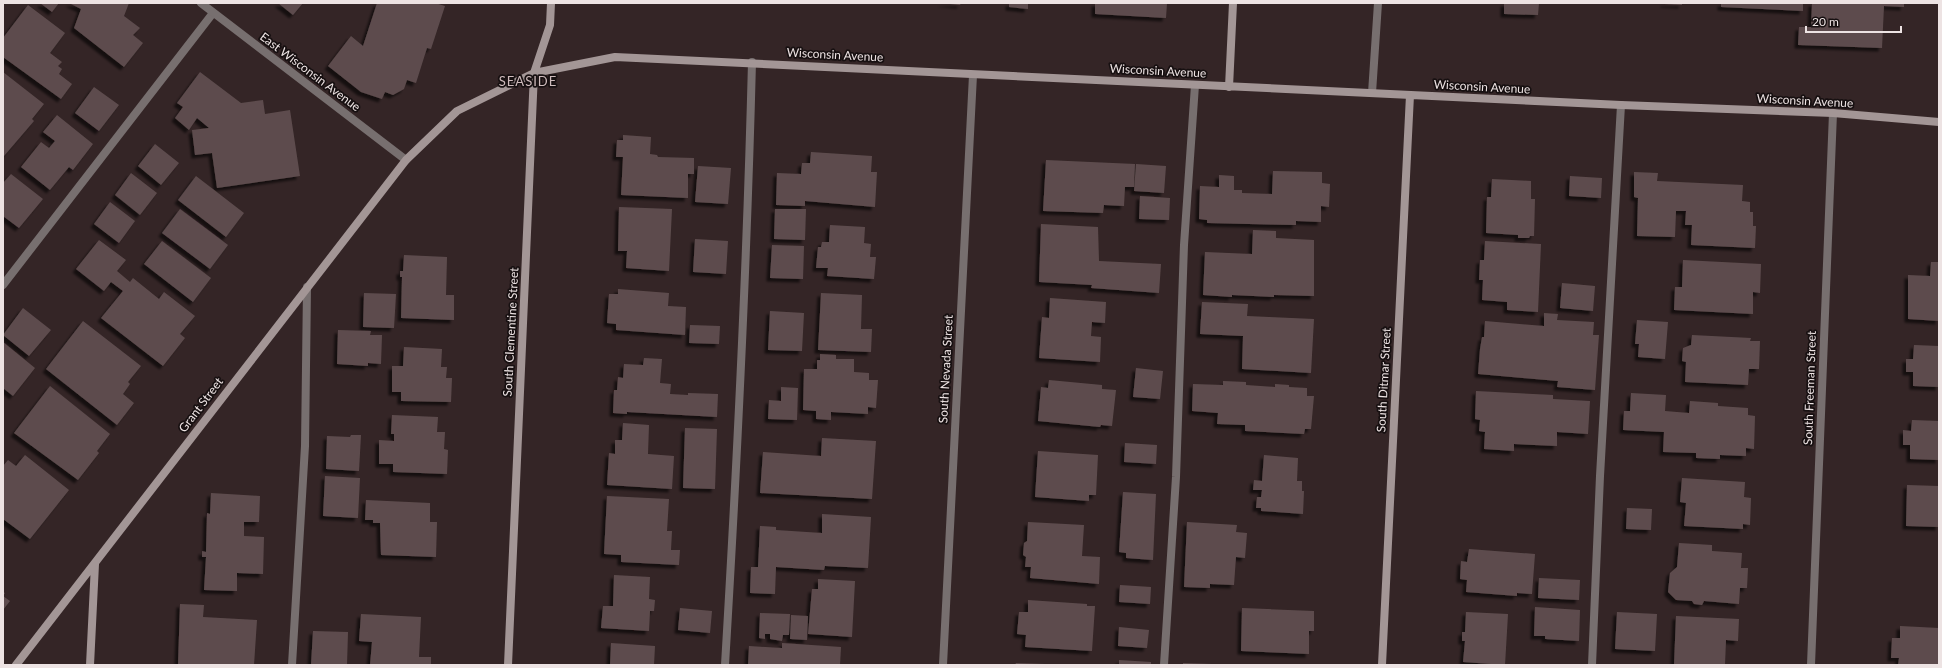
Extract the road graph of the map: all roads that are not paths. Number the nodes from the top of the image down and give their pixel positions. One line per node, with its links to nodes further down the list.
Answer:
1 (201, 3): 5 (street, East Wisconsin Avenue)
2 (551, 3): 7 (main road, South Clementine Street)
3 (1233, 3): 10 (main road)
4 (1378, 3): 11 (street)
5 (213, 12): 16 (street, East Wisconsin Avenue); 17 (street)
6 (752, 62): 7 (main road, Wisconsin Avenue); 8 (main road, Wisconsin Avenue); 24 (street)
7 (534, 72): 16 (main road, Wisconsin Avenue); 23 (main road, South Clementine Street)
8 (973, 75): 9 (main road, Wisconsin Avenue); 25 (street, South Nevada Street)
9 (1195, 85): 10 (main road, Wisconsin Avenue); 26 (street)
10 (1229, 87): 11 (main road, Wisconsin Avenue)
11 (1372, 93): 12 (main road, Wisconsin Avenue)
12 (1410, 95): 13 (main road, Wisconsin Avenue); 27 (main road, South Ditmar Street)
13 (1620, 105): 14 (main road, Wisconsin Avenue); 28 (street)
14 (1833, 113): 15 (main road, Wisconsin Avenue); 29 (street, South Freeman Street)
15 (1939, 122)
16 (406, 160): 18 (main road, Grant Street)
17 (3, 286)
18 (307, 287): 19 (main road, Grant Street); 22 (street)
19 (95, 564): 20 (main road, Grant Street); 21 (main road)
20 (16, 665)
21 (90, 665)
22 (292, 665)
23 (508, 665)
24 (725, 665)
25 (943, 665)
26 (1164, 665)
27 (1382, 665)
28 (1592, 665)
29 (1811, 665)

